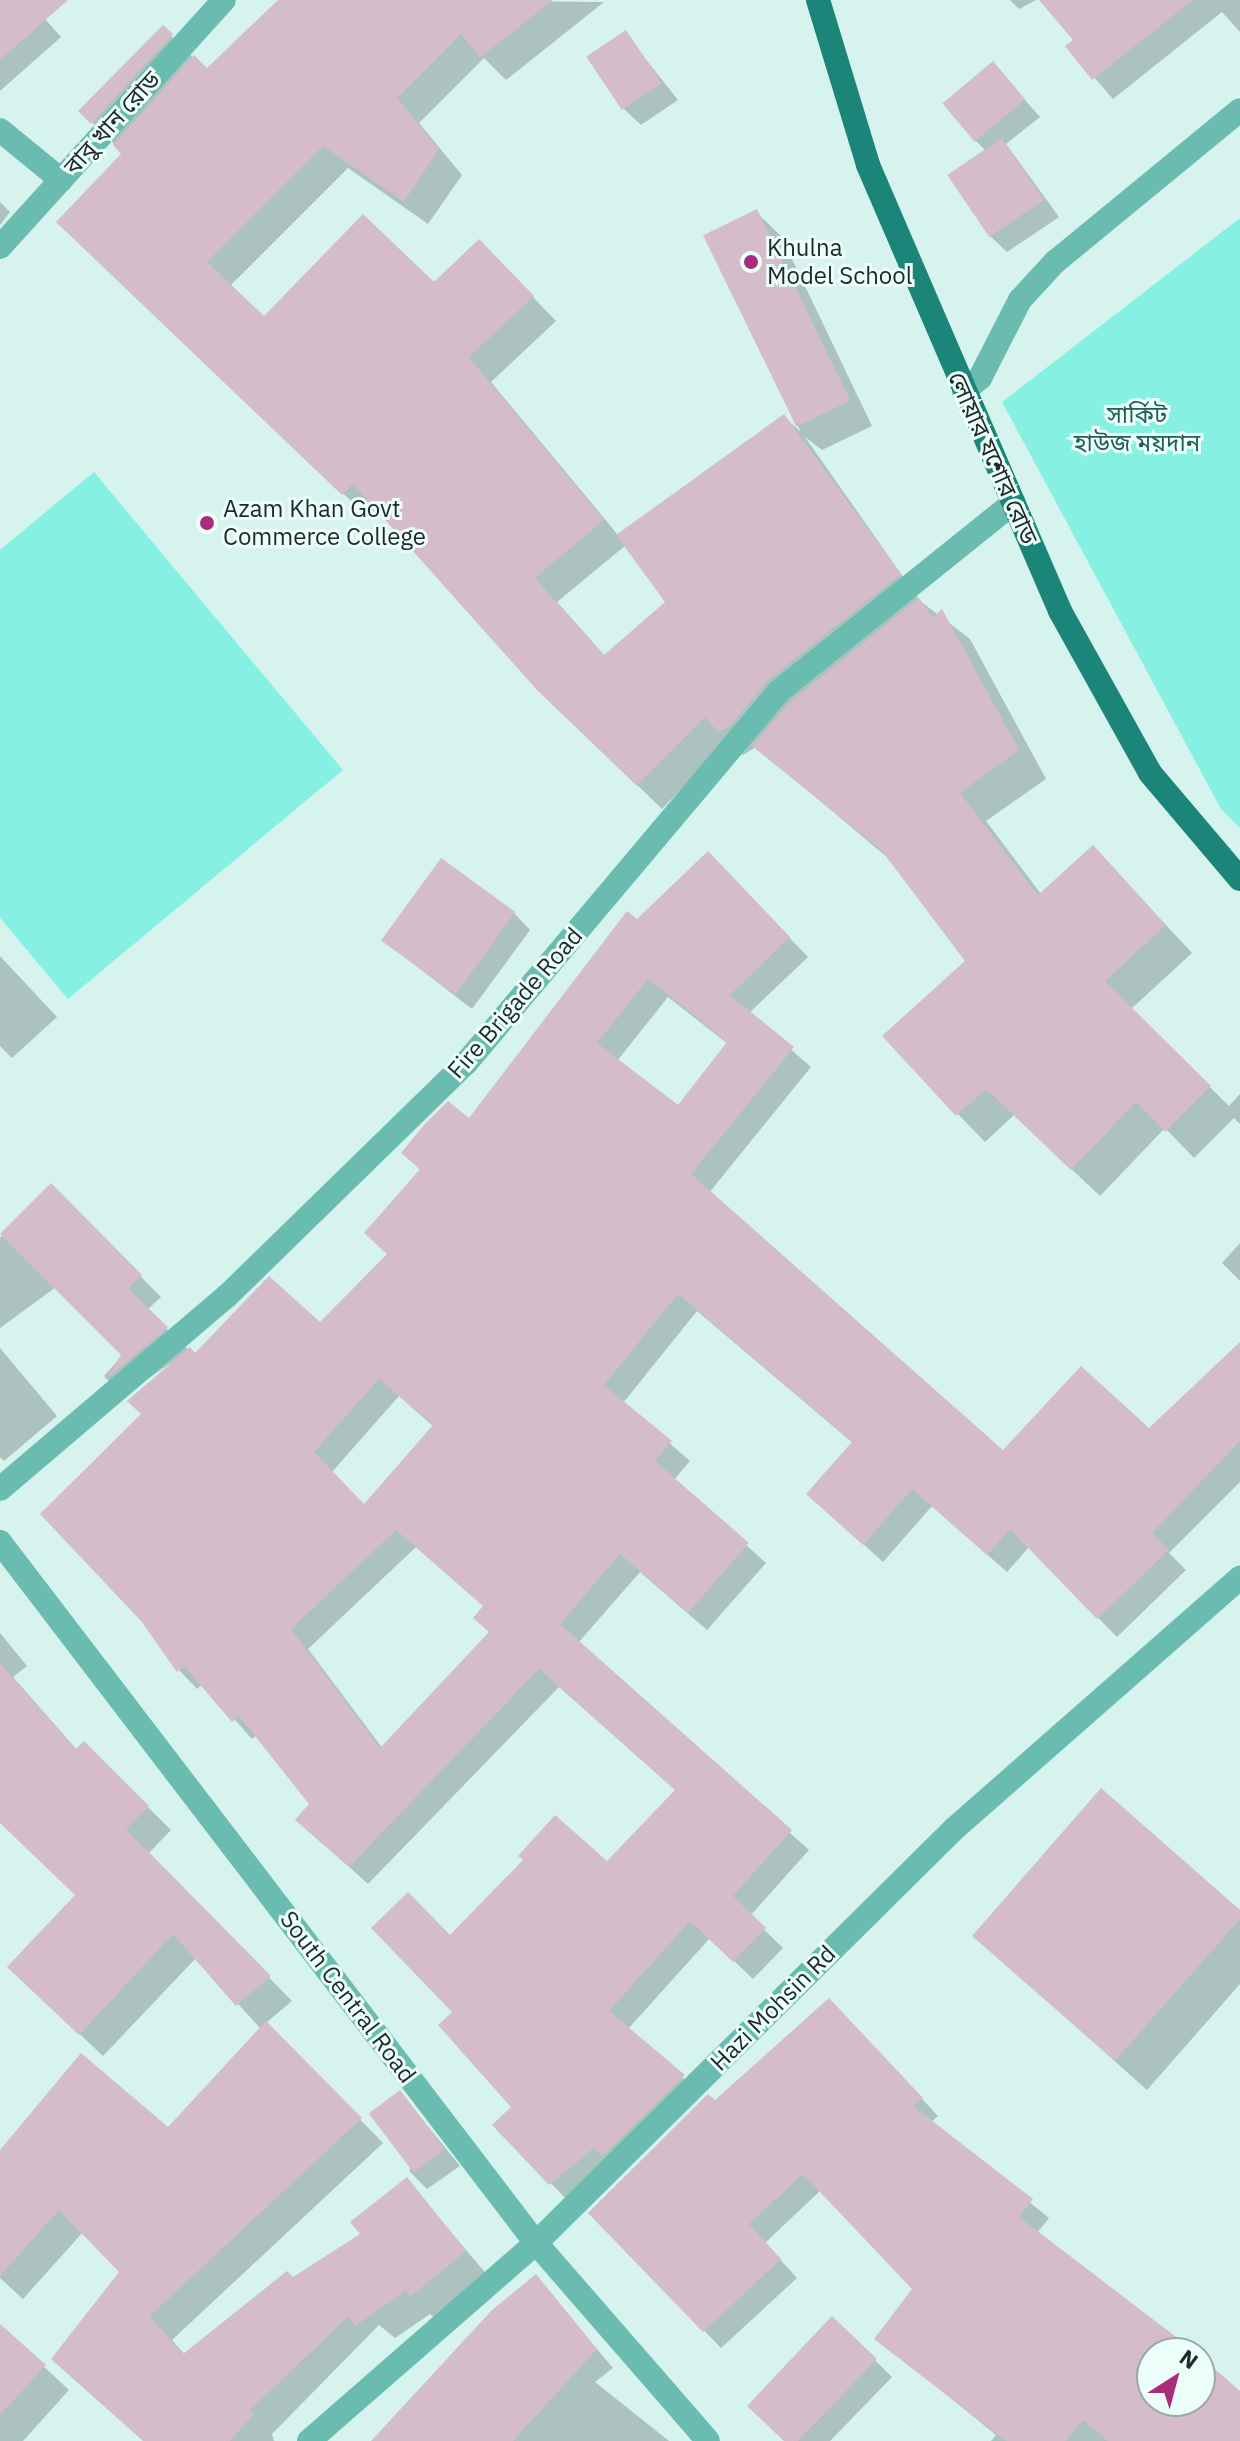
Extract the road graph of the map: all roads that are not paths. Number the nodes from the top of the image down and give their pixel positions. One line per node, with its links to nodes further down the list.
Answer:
1 (224, 0): 5 (street, বাবু খান রোড)
2 (818, 0): 7 (main road, লোয়ার যশোর রোড)
3 (1240, 110): 7 (street)
4 (0, 130): 5 (street)
5 (61, 180): 6 (street, বাবু খান রোড)
6 (0, 247)
7 (964, 391): 8 (main road, লোয়ার যশোর রোড)
8 (1013, 503): 9 (main road, লোয়ার যশোর রোড); 10 (street, Fire Brigade Road)
9 (1240, 879)
10 (0, 1489)
11 (0, 1542): 13 (street, South Central Road)
12 (1240, 1578): 13 (street, Hazi Mohsin Rd)
13 (536, 2243): 14 (street, Hazi Mohsin Rd); 15 (street, South Central Road)
14 (309, 2441)
15 (708, 2441)

